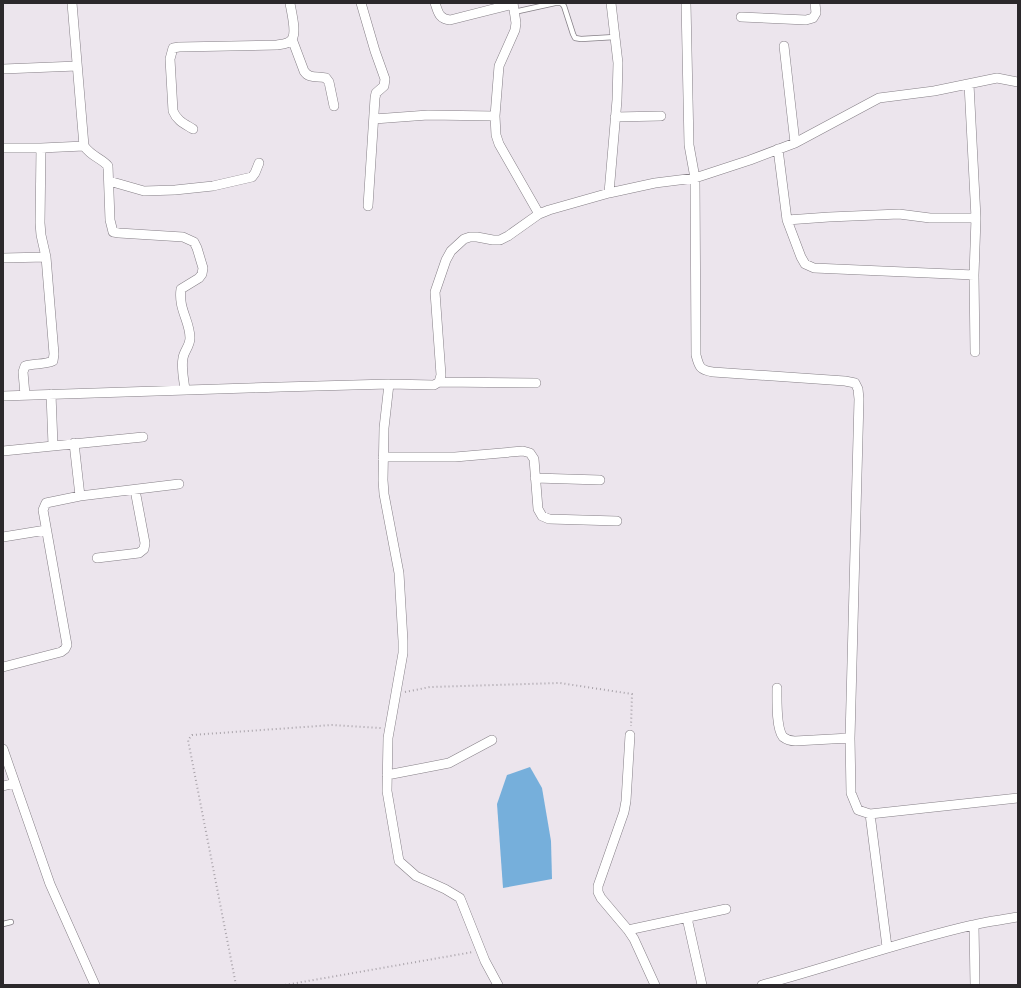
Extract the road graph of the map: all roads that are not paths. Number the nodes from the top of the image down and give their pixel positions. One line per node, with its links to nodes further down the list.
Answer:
1 (72, 3): 13 (street)
2 (290, 3): 11 (street)
3 (361, 3): 21 (street)
4 (435, 3): 8 (street)
5 (611, 3): 10 (street)
6 (686, 3): 29 (street)
7 (815, 3): 9 (street)
8 (514, 7): 10 (lane); 18 (street)
9 (741, 17)
10 (615, 37): 20 (street)
11 (292, 39): 17 (street); 22 (street)
12 (784, 46): 23 (street)
13 (77, 66): 14 (street); 24 (street)
14 (3, 69)
15 (1018, 82): 16 (street)
16 (969, 84): 23 (street); 34 (street)
17 (334, 106)
18 (495, 116): 21 (street); 33 (street)
19 (661, 116): 20 (street)
20 (615, 117): 31 (street)
21 (374, 120): 32 (street)
22 (193, 129)
23 (795, 143): 27 (street)
24 (84, 146): 26 (street); 30 (street)
25 (3, 148): 26 (street)
26 (41, 148): 36 (street)
27 (778, 149): 29 (street); 35 (street)
28 (259, 163): 30 (street)
29 (695, 178): 31 (street); 64 (street)
30 (109, 181): 43 (street)
31 (609, 193): 33 (street)
32 (368, 206)
33 (539, 214): 40 (street)
34 (976, 218): 35 (street); 38 (street)
35 (787, 220): 38 (street)
36 (46, 257): 37 (street); 45 (street)
37 (3, 258)
38 (974, 275): 39 (street)
39 (976, 352)
40 (439, 382): 41 (street); 42 (street)
41 (536, 383)
42 (389, 384): 43 (street); 51 (street)
43 (185, 390): 44 (street)
44 (51, 394): 45 (street); 49 (street)
45 (25, 395): 46 (street)
46 (3, 396)
47 (143, 437): 48 (street)
48 (74, 443): 49 (street); 56 (street)
49 (53, 445): 50 (street)
50 (3, 451)
51 (383, 457): 52 (street); 67 (street)
52 (535, 478): 53 (street); 57 (street)
53 (600, 480)
54 (179, 484): 55 (street)
55 (135, 490): 56 (street); 60 (street)
56 (80, 496): 58 (street)
57 (617, 521)
58 (46, 530): 59 (street); 61 (street)
59 (3, 537)
60 (97, 558)
61 (3, 667)
62 (777, 688): 64 (street)
63 (630, 735): 78 (street)
64 (850, 738): 71 (street)
65 (492, 740): 67 (street)
66 (3, 749): 68 (street)
67 (387, 775): 82 (street)
68 (15, 783): 69 (street); 81 (street)
69 (3, 786)
70 (1018, 798): 71 (street)
71 (870, 814): 79 (street)
72 (726, 910): 74 (street)
73 (1018, 917): 77 (street)
74 (687, 918): 78 (street); 84 (street)
75 (11, 922): 76 (lane)
76 (3, 924)
77 (974, 925): 79 (street); 86 (street)
78 (628, 930): 83 (street)
79 (887, 947): 80 (street)
80 (792, 981): 85 (street)
81 (95, 985)
82 (498, 985)
83 (655, 985)
84 (702, 985)
85 (762, 985)
86 (975, 985)

